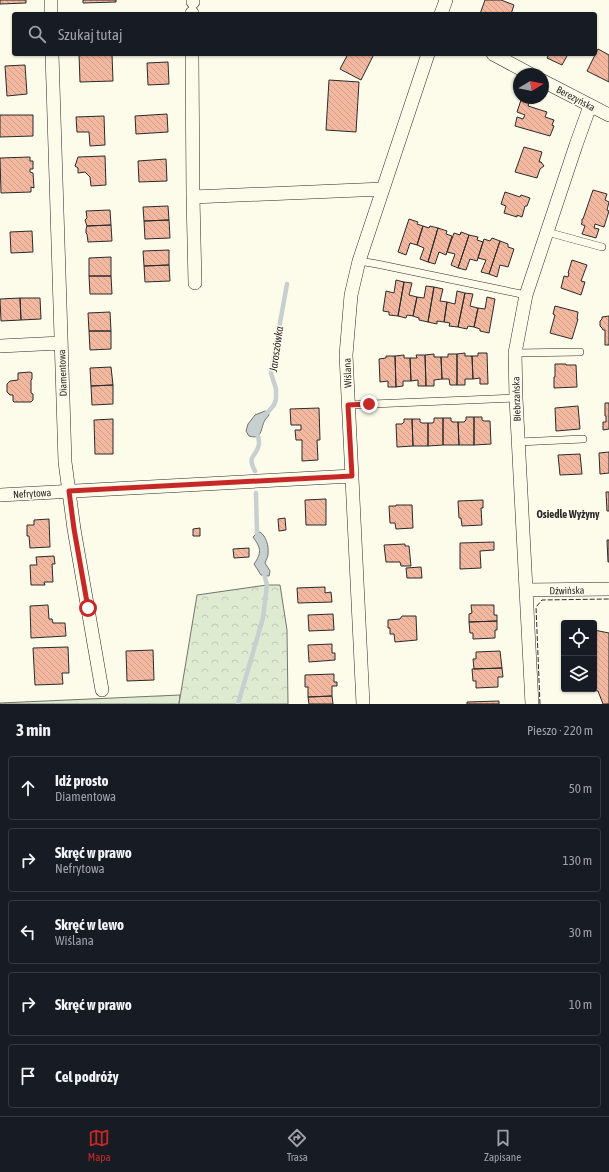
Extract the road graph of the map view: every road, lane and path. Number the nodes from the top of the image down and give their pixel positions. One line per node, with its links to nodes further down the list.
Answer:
1 (51, 0): 3 (street)
2 (446, 0): 4 (street)
3 (51, 12)
4 (442, 12)
5 (52, 56): 20 (street, Diamentowa)
6 (192, 56): 14 (street)
7 (427, 56): 13 (street, Wiślana)
8 (497, 56): 9 (street)
9 (519, 68)
10 (549, 84): 11 (street, Berezyńska)
11 (590, 106): 12 (street, Berezyńska); 15 (street, Biebrzańska)
12 (609, 115)
13 (383, 189): 14 (street); 17 (street, Wiślana)
14 (192, 197): 18 (street)
15 (547, 232): 16 (lane); 19 (street, Biebrzańska)
16 (602, 247)
17 (359, 261): 19 (lane); 25 (street, Wiślana)
18 (195, 283)
19 (526, 295): 23 (street, Biebrzańska)
20 (62, 344): 21 (street); 29 (street, Diamentowa)
21 (0, 346)
22 (580, 352): 23 (lane)
23 (515, 353): 24 (street, Biebrzańska)
24 (516, 398): 25 (lane); 27 (street, Biebrzańska)
25 (348, 405): 28 (street, Wiślana)
26 (583, 439): 27 (lane)
27 (518, 442): 32 (street, Biebrzańska)
28 (352, 476): 29 (street, Nefrytowa); 34 (street, Wiślana)
29 (69, 491): 30 (street, Nefrytowa); 33 (street, Diamentowa)
30 (0, 495)
31 (609, 589): 32 (street, Dźwińska)
32 (526, 590): 35 (street, Biebrzańska)
33 (102, 690)
34 (363, 704)
35 (532, 704)

